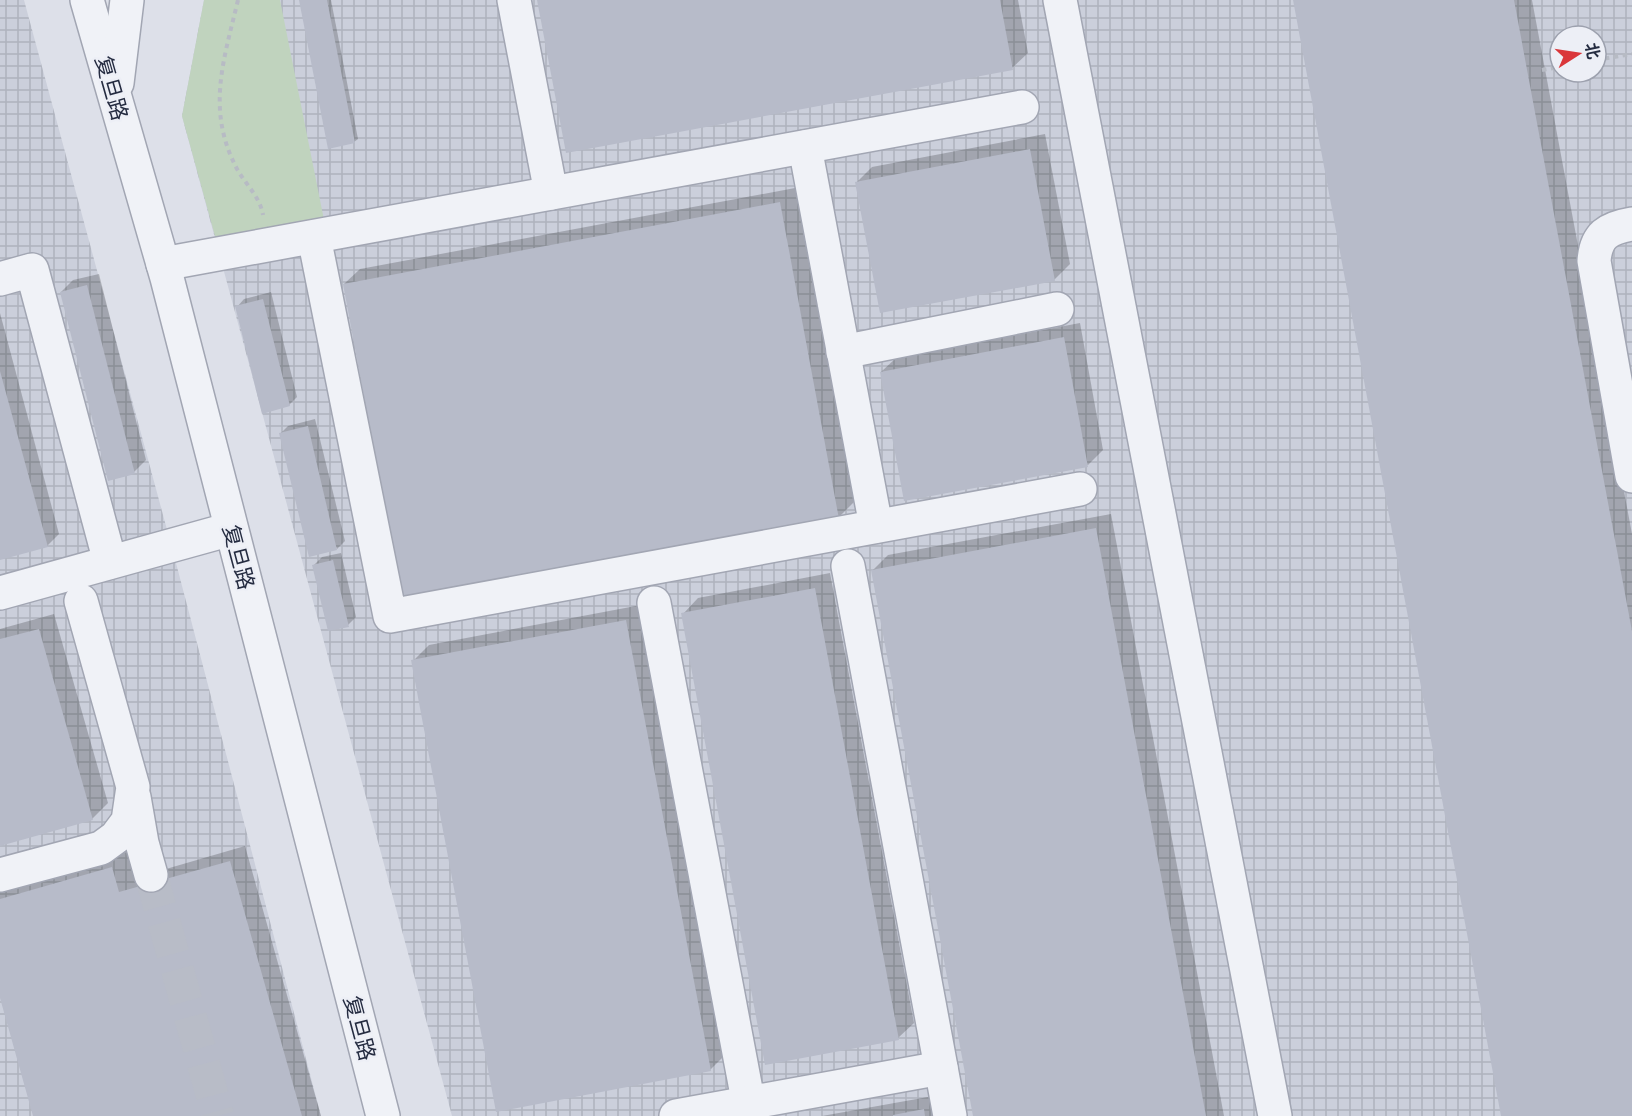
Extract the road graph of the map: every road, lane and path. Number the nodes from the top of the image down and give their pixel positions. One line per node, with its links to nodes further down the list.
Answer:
1 (87, 0): 10 (street, 复旦路)
2 (127, 0): 10 (street)
3 (238, 0): 16 (path)
4 (514, 0): 13 (street)
5 (1060, 0): 38 (street)
6 (1632, 54): 7 (path)
7 (1608, 58)
8 (1548, 69): 9 (path)
9 (1542, 70)
10 (115, 99): 17 (street, 复旦路)
11 (1022, 107): 12 (street)
12 (805, 147): 13 (street); 20 (street)
13 (551, 193): 15 (street)
14 (1632, 224): 21 (street)
15 (314, 237): 16 (street); 23 (street)
16 (269, 245): 17 (street)
17 (163, 264): 24 (street, 复旦路)
18 (0, 279): 25 (street)
19 (1057, 309): 20 (street)
20 (843, 352): 23 (street)
21 (1632, 476)
22 (1080, 489): 23 (street)
23 (876, 526)
24 (231, 529): 25 (street); 35 (street, 复旦路)
25 (110, 562): 27 (street)
26 (848, 566): 33 (street)
27 (0, 593)
28 (81, 601): 30 (street)
29 (654, 603): 34 (street)
30 (133, 787): 31 (street); 32 (street)
31 (0, 875)
32 (151, 875)
33 (941, 1068): 34 (street); 37 (street)
34 (750, 1110): 36 (street)
35 (383, 1116)
36 (676, 1116)
37 (950, 1116)
38 (1275, 1116)

